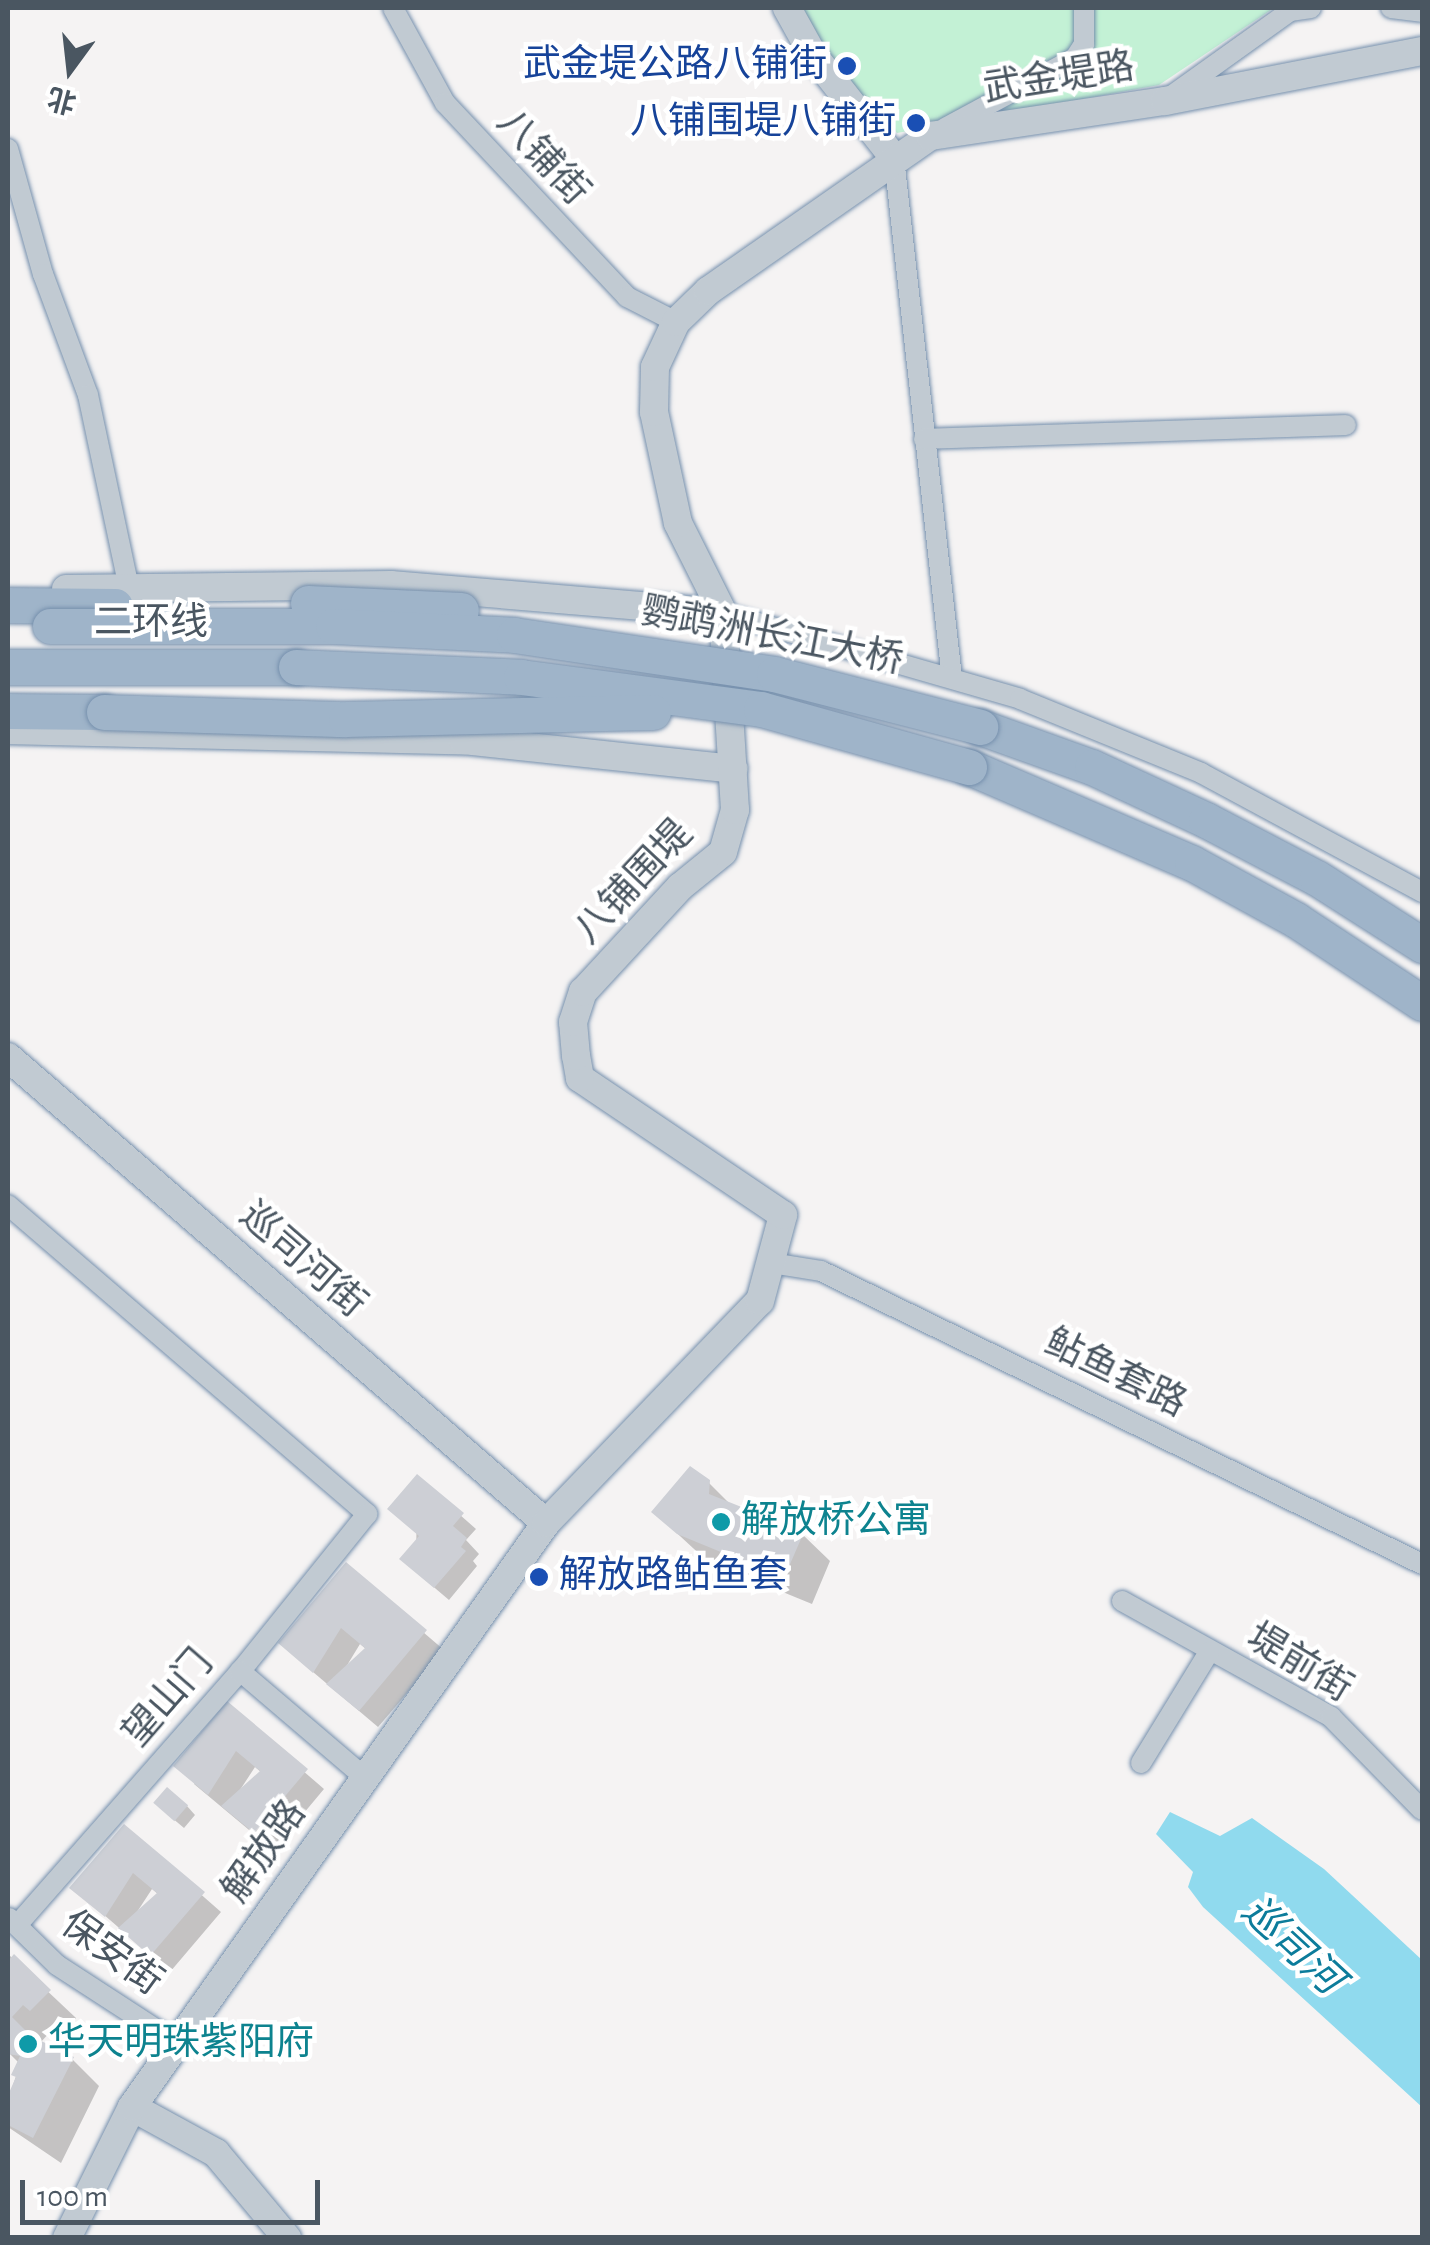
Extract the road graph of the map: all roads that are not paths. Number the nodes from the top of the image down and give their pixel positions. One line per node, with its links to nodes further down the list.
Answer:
1 (392, 8): 12 (street, 八铺街)
2 (787, 8): 11 (street)
3 (1084, 8): 9 (street)
4 (1311, 8): 8 (street)
5 (1391, 8): 6 (street)
6 (1422, 12)
7 (1422, 51): 8 (street, 武金堤路)
8 (1165, 101): 9 (street, 武金堤路)
9 (930, 136): 11 (street, 武金堤路)
10 (8, 148): 16 (street)
11 (894, 158): 12 (street, 八铺围堤); 14 (street)
12 (676, 322): 18 (street, 八铺围堤)
13 (1346, 425): 14 (street)
14 (924, 438): 24 (street)
15 (8, 590): 16 (street)
16 (122, 597): 17 (highway); 18 (street); 22 (highway, bridge)
17 (8, 605)
18 (724, 613): 24 (street); 28 (street, 八铺围堤)
19 (8, 626): 20 (highway, 二环线)
20 (50, 626): 22 (highway, 鹦鹉洲长江大桥, bridge)
21 (296, 666): 23 (highway, 二环线); 26 (highway, 鹦鹉洲长江大桥, bridge)
22 (730, 666): 30 (highway, 鹦鹉洲长江大桥, bridge)
23 (8, 668)
24 (952, 678): 29 (street)
25 (8, 710): 26 (highway, bridge)
26 (761, 710): 31 (highway, 鹦鹉洲长江大桥, bridge)
27 (8, 730): 28 (street)
28 (734, 770): 34 (street, 八铺围堤)
29 (1422, 892)
30 (1422, 945)
31 (1422, 1003)
32 (8, 1058): 35 (street, 巡司河街)
33 (8, 1204): 39 (street, 望山门)
34 (771, 1263): 35 (street, 八铺围堤); 36 (street, 鲇鱼套路)
35 (546, 1523): 41 (street, 解放路)
36 (1422, 1564)
37 (1122, 1601): 38 (street, 堤前街)
38 (1210, 1652): 40 (street); 42 (street, 堤前街)
39 (240, 1671): 41 (street); 43 (street, 望山门)
40 (1141, 1762)
41 (363, 1776): 44 (street, 解放路)
42 (1422, 1810)
43 (12, 1921): 44 (street, 保安街)
44 (177, 2043): 45 (street, 解放路)
45 (132, 2107): 46 (street, 解放路); 47 (street)
46 (67, 2238)
47 (287, 2238)

